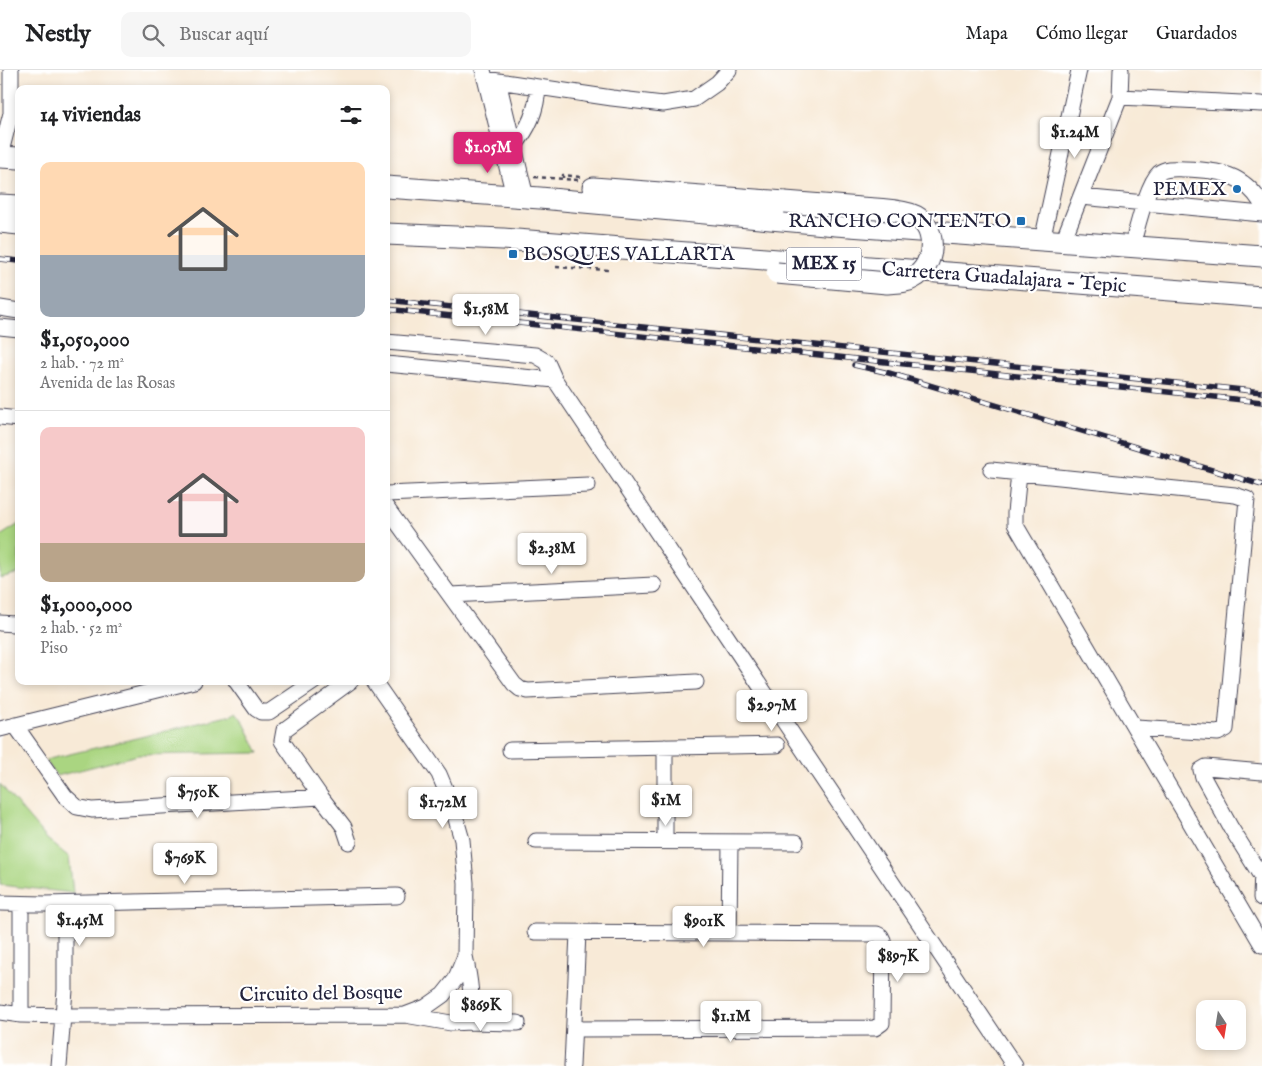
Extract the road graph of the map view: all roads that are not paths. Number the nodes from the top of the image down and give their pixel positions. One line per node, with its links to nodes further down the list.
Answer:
1 (11, 70): 9 (street)
2 (729, 70): 6 (street)
3 (1079, 70): 26 (street)
4 (1121, 70): 7 (street)
5 (488, 76): 6 (street); 10 (street); 13 (street)
6 (538, 86): 10 (street)
7 (1120, 97): 8 (street); 17 (street)
8 (1262, 104)
9 (15, 119): 11 (street)
10 (514, 146): 16 (street)
11 (0, 156): 12 (highway)
12 (15, 158)
13 (508, 172): 15 (street); 16 (street)
14 (390, 187): 15 (highway, Carretera Guadalajara - Tepic / MEX 15)
15 (488, 194): 16 (highway, Carretera Guadalajara - Tepic / MEX 15)
16 (527, 197): 26 (highway, Carretera Guadalajara - Tepic / MEX 15); 28 (highway, bridge)
17 (1081, 197): 18 (street); 27 (street)
18 (1144, 203): 19 (street); 22 (street); 29 (street)
19 (1262, 204)
20 (0, 205): 21 (highway)
21 (15, 206)
22 (1262, 214)
23 (0, 222): 24 (highway)
24 (15, 224)
25 (390, 236): 28 (highway, Carretera Guadalajara - Tepic / MEX 15)
26 (1042, 241): 27 (highway, Carretera Guadalajara - Tepic / MEX 15)
27 (1064, 241): 29 (highway, Carretera Guadalajara - Tepic / MEX 15)
28 (544, 243): 31 (highway, Carretera Guadalajara - Tepic / MEX 15)
29 (1132, 246): 30 (highway, Carretera Guadalajara - Tepic / MEX 15)
30 (1262, 256)
31 (1262, 297)
32 (0, 308): 33 (street)
33 (15, 310)
34 (1, 327): 35 (street)
35 (15, 327)
36 (390, 342): 38 (street)
37 (390, 364): 38 (street)
38 (555, 380): 88 (street)
39 (0, 417): 40 (street)
40 (15, 419)
41 (991, 470): 42 (street)
42 (1019, 473): 57 (street); 57 (street)
43 (588, 486): 44 (street)
44 (390, 494)
45 (390, 512): 47 (street)
46 (654, 585): 47 (street)
47 (451, 596): 50 (street)
48 (0, 623): 49 (street)
49 (15, 624)
50 (696, 682)
51 (177, 685): 56 (street)
52 (239, 685): 53 (street)
53 (309, 685)
54 (346, 685): 62 (street)
55 (377, 685): 78 (street, Circuito del Bosque)
56 (4, 726): 62 (street)
57 (1136, 728): 77 (street)
58 (777, 745): 59 (street)
59 (664, 747): 60 (street); 65 (street)
60 (510, 750)
61 (1262, 772): 68 (street)
62 (321, 797): 64 (street)
63 (536, 841): 65 (street)
64 (349, 842)
65 (665, 842): 66 (street)
66 (730, 842): 67 (street); 76 (street)
67 (796, 842)
68 (1262, 871): 70 (street)
69 (396, 896): 72 (street)
70 (1261, 898)
71 (0, 903): 73 (street)
72 (65, 904): 73 (street); 82 (street)
73 (21, 905): 80 (street)
74 (535, 932): 75 (street)
75 (578, 933): 76 (street); 85 (street)
76 (729, 933): 85 (street)
77 (1262, 945)
78 (465, 956): 81 (street, Circuito del Bosque); 83 (street)
79 (0, 1012): 80 (street, Circuito del Bosque)
80 (21, 1015): 82 (street, Circuito del Bosque)
81 (405, 1015): 82 (street, Circuito del Bosque); 83 (street)
82 (64, 1016): 86 (street)
83 (470, 1022): 84 (street)
84 (518, 1023)
85 (575, 1029): 87 (street)
86 (59, 1066)
87 (572, 1066)
88 (1014, 1066)

